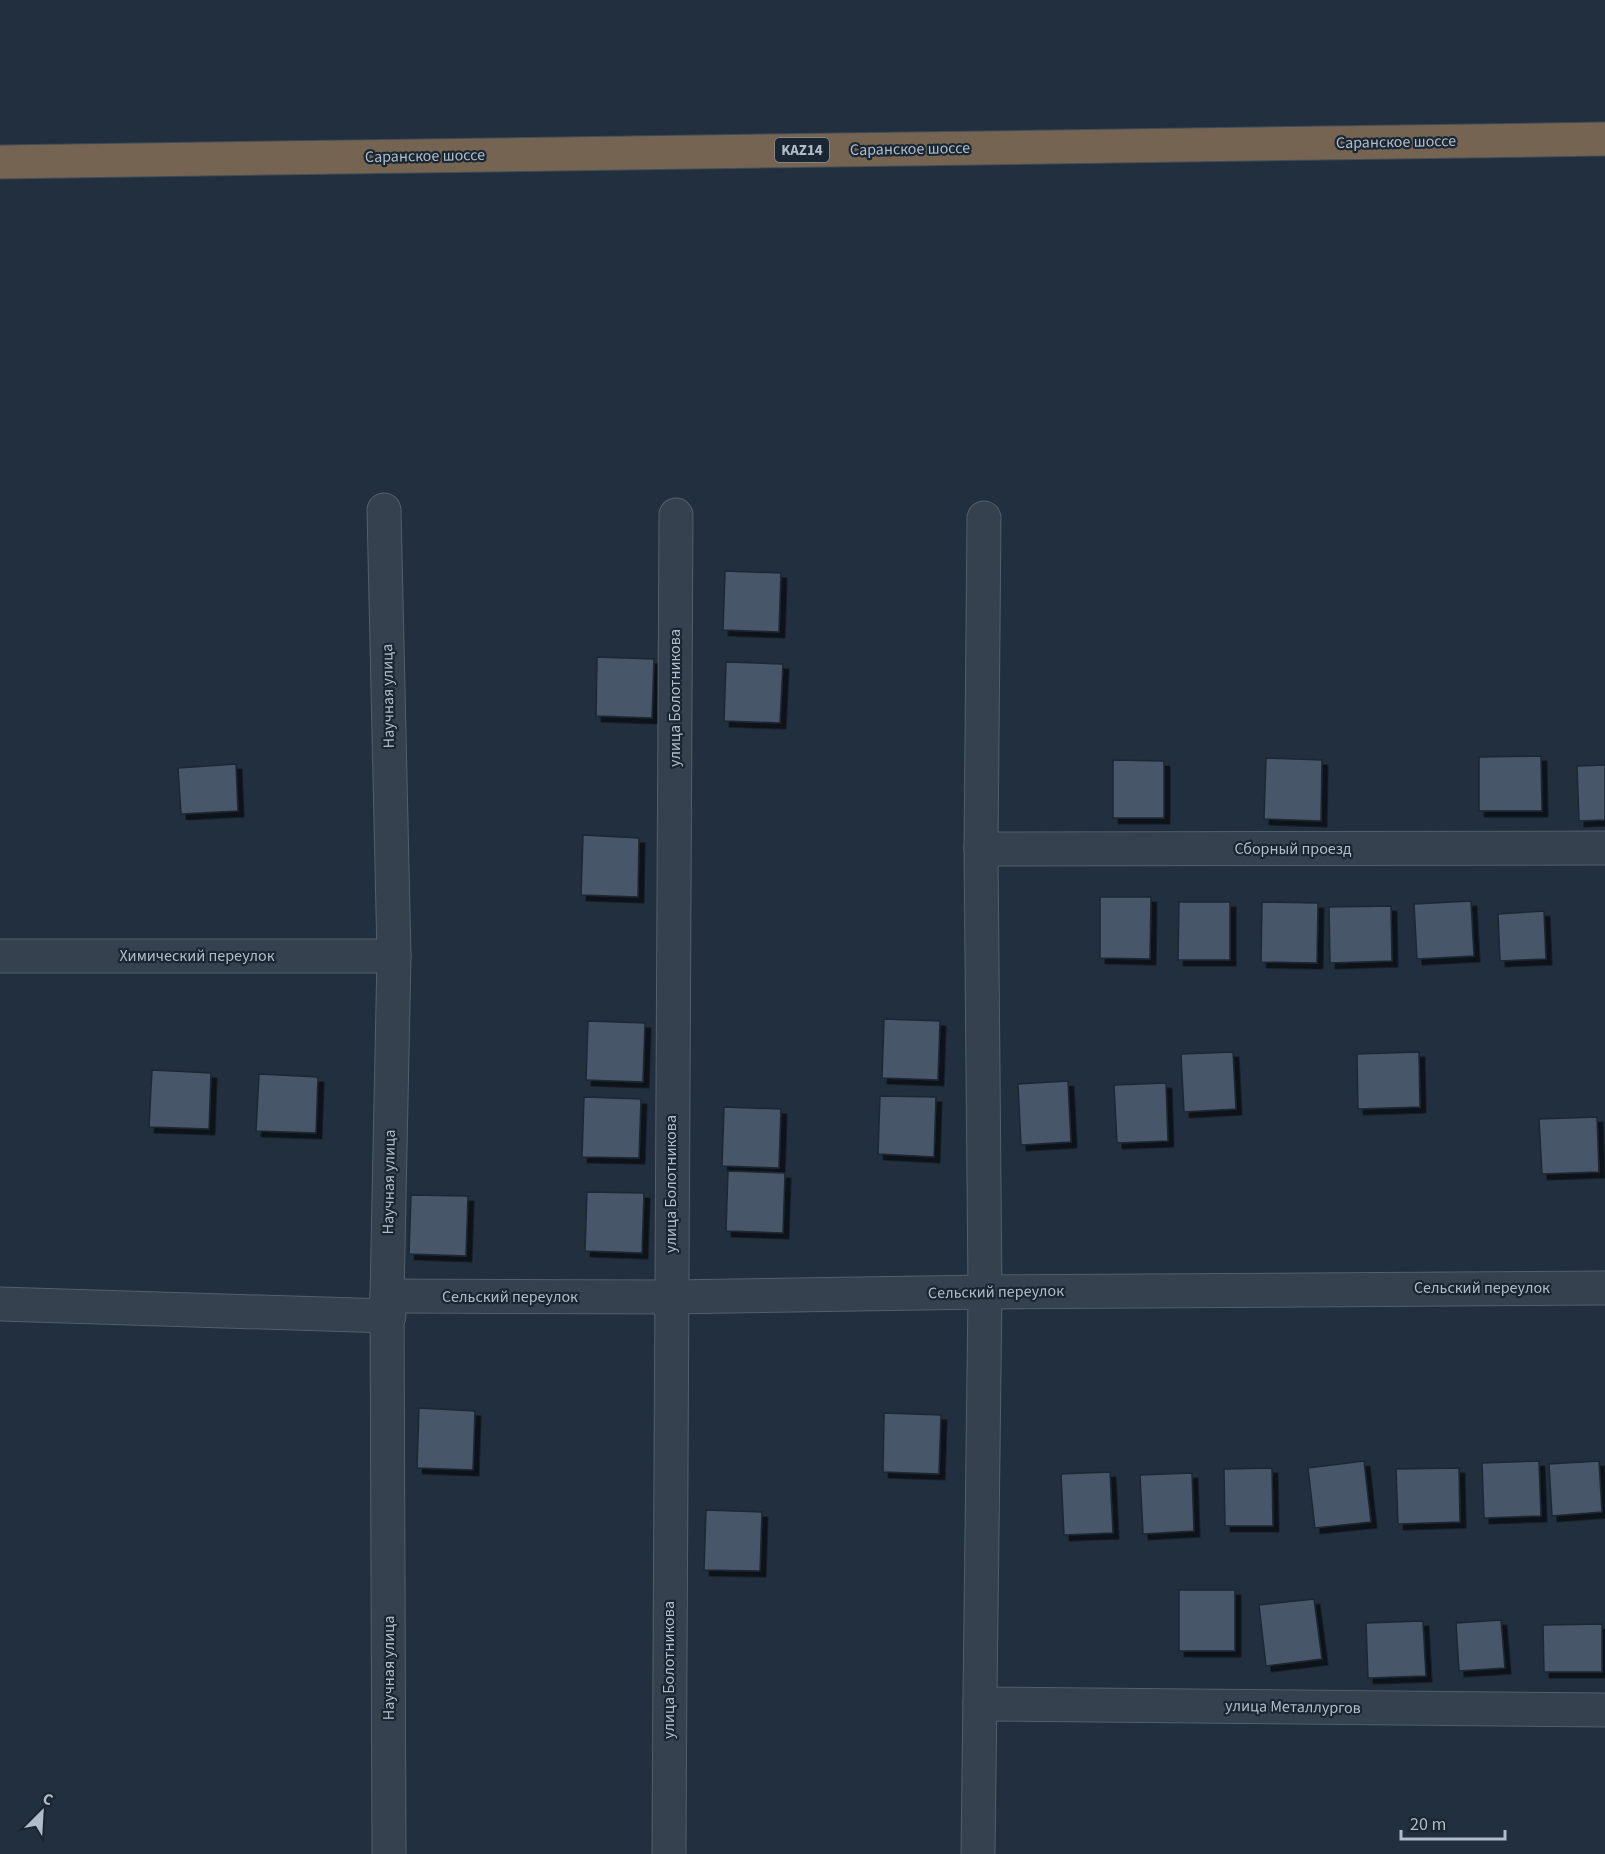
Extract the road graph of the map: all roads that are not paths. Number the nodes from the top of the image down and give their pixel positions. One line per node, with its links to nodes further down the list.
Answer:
1 (1605, 139): 2 (highway, Саранское шоссе / KAZ14)
2 (0, 162)
3 (384, 510): 9 (street, Научная улица)
4 (676, 515): 12 (street, улица Болотникова)
5 (984, 519): 7 (street)
6 (1605, 848): 7 (street, Сборный проезд)
7 (981, 849): 11 (street)
8 (0, 956): 9 (street, Химический переулок)
9 (394, 956): 14 (street, Научная улица)
10 (1605, 1288): 11 (street, Сельский переулок)
11 (986, 1292): 12 (street, Сельский переулок); 15 (street)
12 (671, 1298): 14 (street, Сельский переулок); 18 (street, улица Болотникова)
13 (0, 1304): 14 (street, Сельский переулок)
14 (388, 1306): 17 (street, Научная улица)
15 (980, 1704): 16 (street, улица Металлургов); 19 (street)
16 (1605, 1710)
17 (389, 1854)
18 (669, 1854)
19 (978, 1854)

